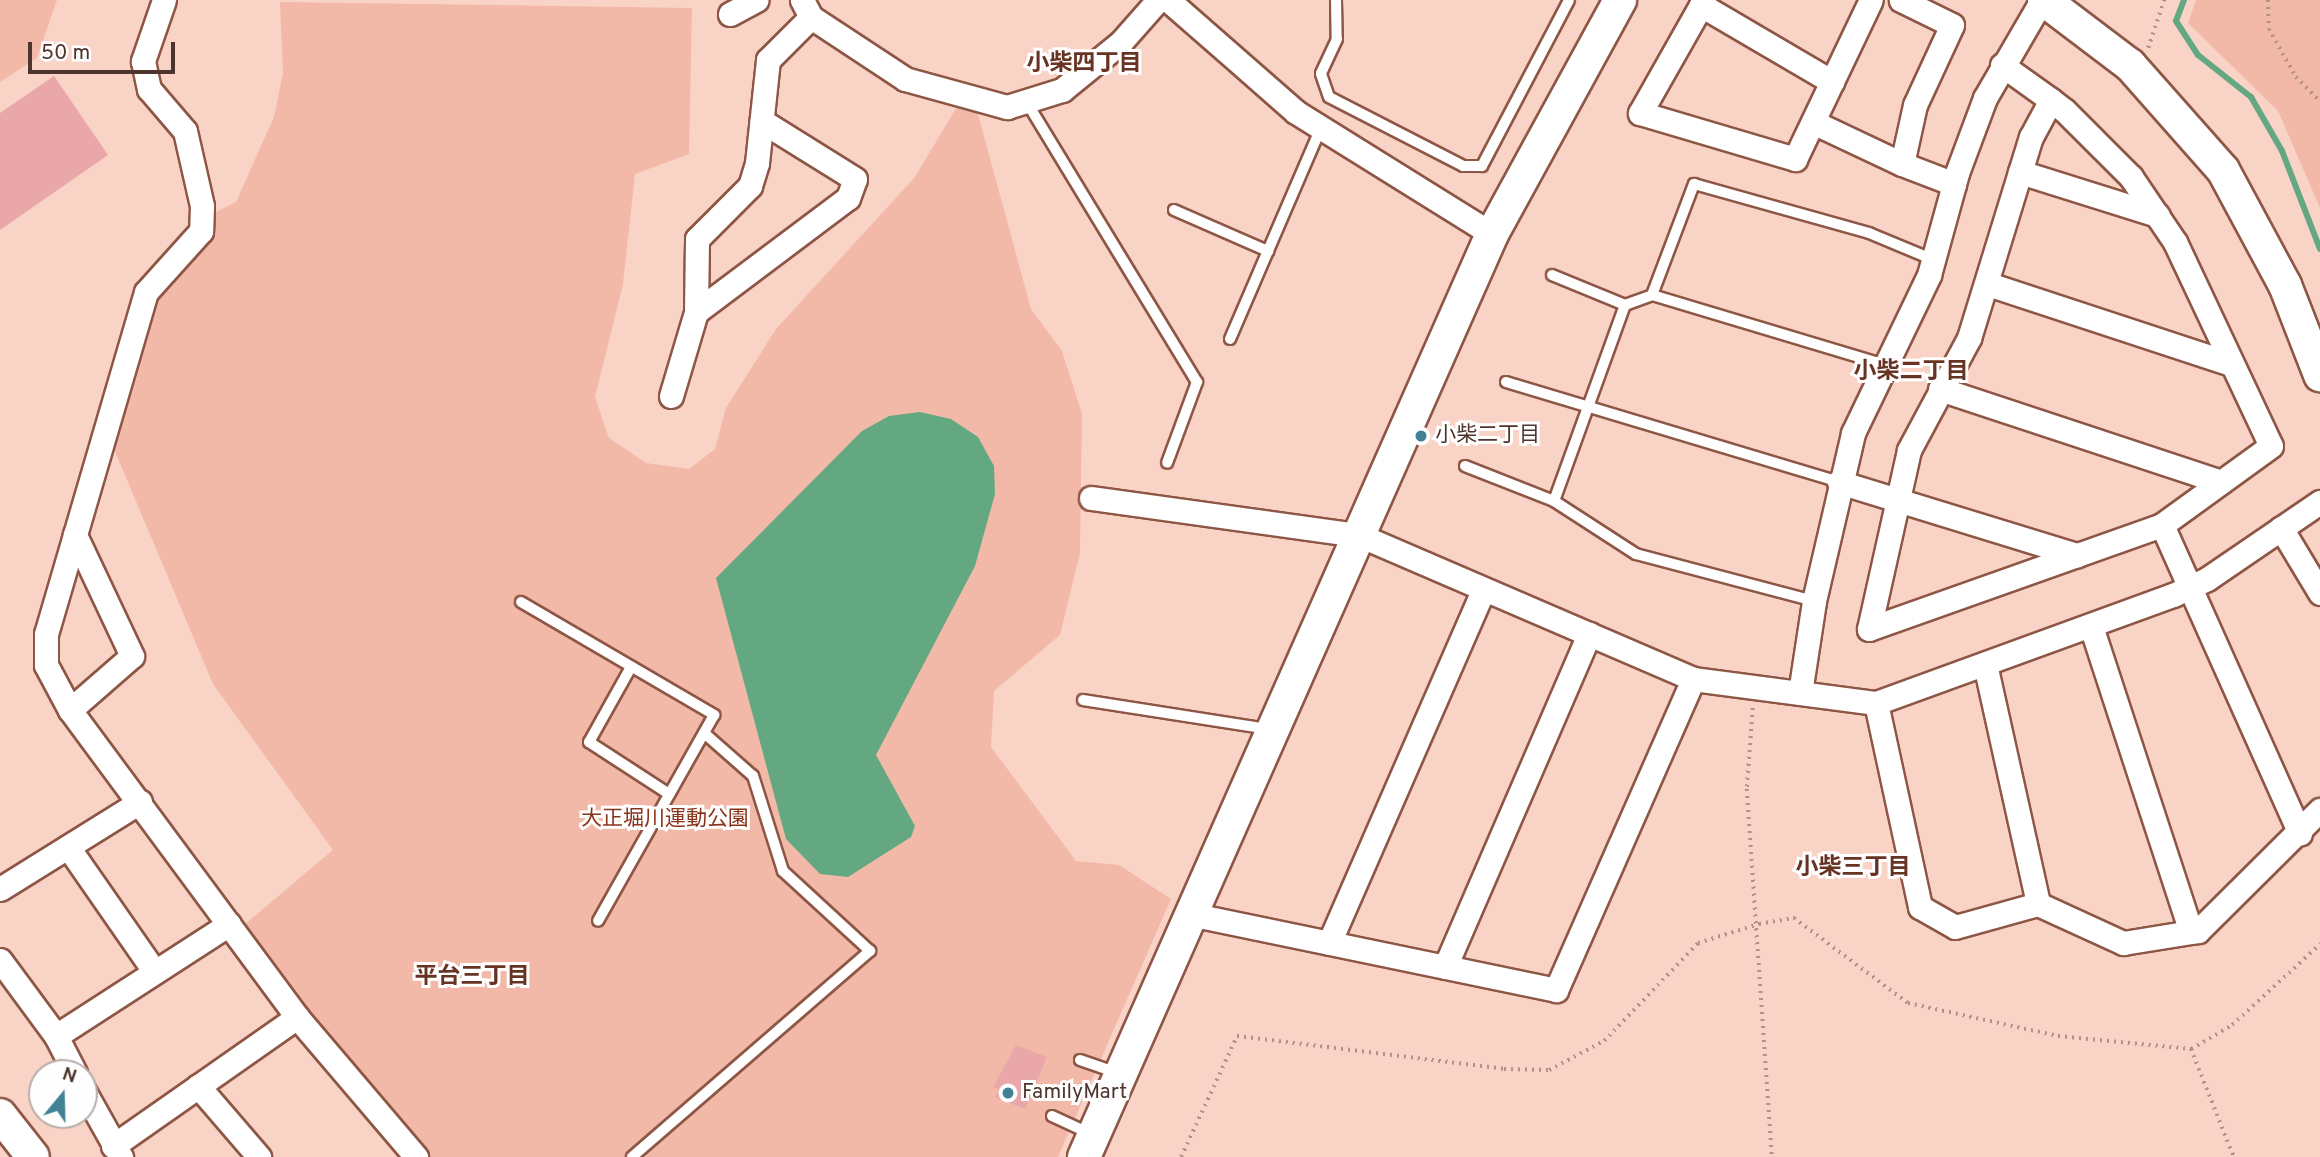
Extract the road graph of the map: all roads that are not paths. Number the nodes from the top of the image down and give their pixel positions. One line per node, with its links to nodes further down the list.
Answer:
1 (164, 0): 51 (street)
2 (756, 0): 12 (street)
3 (1168, 0): 16 (street); 19 (street)
4 (1336, 0): 5 (lane)
5 (1569, 0)
6 (1620, 0): 25 (street)
7 (1871, 0): 14 (street)
8 (1902, 0): 20 (street)
9 (2043, 0): 13 (street); 36 (street)
10 (1702, 2): 14 (street); 18 (street)
11 (807, 9): 16 (street); 17 (street)
12 (730, 15)
13 (2002, 65): 15 (street); 22 (street)
14 (1832, 82): 18 (street)
15 (2051, 100): 21 (street); 24 (street)
16 (1026, 102): 41 (lane)
17 (762, 121): 32 (street); 32 (street)
18 (1813, 122): 20 (street)
19 (1321, 128): 25 (street); 26 (lane)
20 (1902, 164): 22 (street)
21 (2020, 172): 24 (street); 29 (street)
22 (1954, 184): 27 (street)
23 (1174, 210): 26 (lane)
24 (2157, 215): 34 (street)
25 (1492, 234): 52 (street)
26 (1268, 251): 33 (lane)
27 (1934, 260): 30 (lane); 35 (street)
28 (1552, 275): 31 (lane)
29 (1988, 284): 34 (street); 38 (street)
30 (1652, 295): 31 (lane); 35 (lane)
31 (1625, 306): 40 (lane)
32 (696, 312): 39 (street)
33 (1230, 340)
34 (2231, 364): 44 (street)
35 (1885, 365): 43 (street)
36 (2320, 374)
37 (1506, 382): 40 (lane)
38 (1940, 389): 44 (street); 45 (street)
39 (671, 396)
40 (1587, 410): 43 (lane); 47 (lane)
41 (1167, 463)
42 (1465, 467): 47 (lane)
43 (1839, 482): 45 (street); 57 (street)
44 (2221, 482): 49 (street)
45 (1896, 496): 53 (street); 53 (street)
46 (1091, 498): 52 (street)
47 (1554, 501): 57 (lane)
48 (2320, 502): 50 (street)
49 (2162, 525): 53 (street); 54 (street)
50 (2281, 528): 54 (street); 56 (street)
51 (75, 535): 67 (street); 67 (street)
52 (1359, 535): 55 (street); 68 (street)
53 (2077, 555)
54 (2190, 587): 59 (street); 73 (street)
55 (1484, 589): 60 (street); 81 (street)
56 (2320, 593)
57 (1814, 601): 64 (street)
58 (521, 602): 62 (lane)
59 (2091, 626): 61 (street); 80 (street)
60 (1589, 634): 63 (street); 83 (street)
61 (1985, 664): 66 (street); 76 (street)
62 (631, 667): 69 (lane); 70 (lane)
63 (1693, 679): 64 (street); 83 (street)
64 (1800, 693): 66 (street)
65 (1083, 700): 68 (lane)
66 (1875, 703): 76 (street)
67 (70, 710): 71 (street)
68 (1272, 730): 77 (street)
69 (704, 733): 70 (lane); 99 (lane)
70 (669, 794): 78 (lane)
71 (140, 802): 74 (street); 79 (street)
72 (2320, 810): 73 (street)
73 (2300, 834): 80 (street)
74 (68, 847): 75 (street); 84 (street)
75 (0, 889)
76 (2038, 904): 80 (street)
77 (1190, 914): 81 (street); 89 (street)
78 (598, 920)
79 (229, 924): 84 (street); 85 (street)
80 (2191, 932)
81 (1329, 943): 83 (street)
82 (0, 960): 86 (street)
83 (1445, 967)
84 (155, 972): 86 (street)
85 (297, 1017): 90 (street); 98 (street)
86 (56, 1035): 87 (street)
87 (68, 1059)
88 (1080, 1060): 89 (lane)
89 (1120, 1074): 94 (street)
90 (198, 1086): 95 (street); 97 (street)
91 (0, 1115): 96 (street)
92 (1052, 1116): 94 (lane)
93 (98, 1117): 95 (street)
94 (1088, 1146)
95 (117, 1152)
96 (33, 1157)
97 (259, 1157)
98 (416, 1157)
99 (632, 1157)

